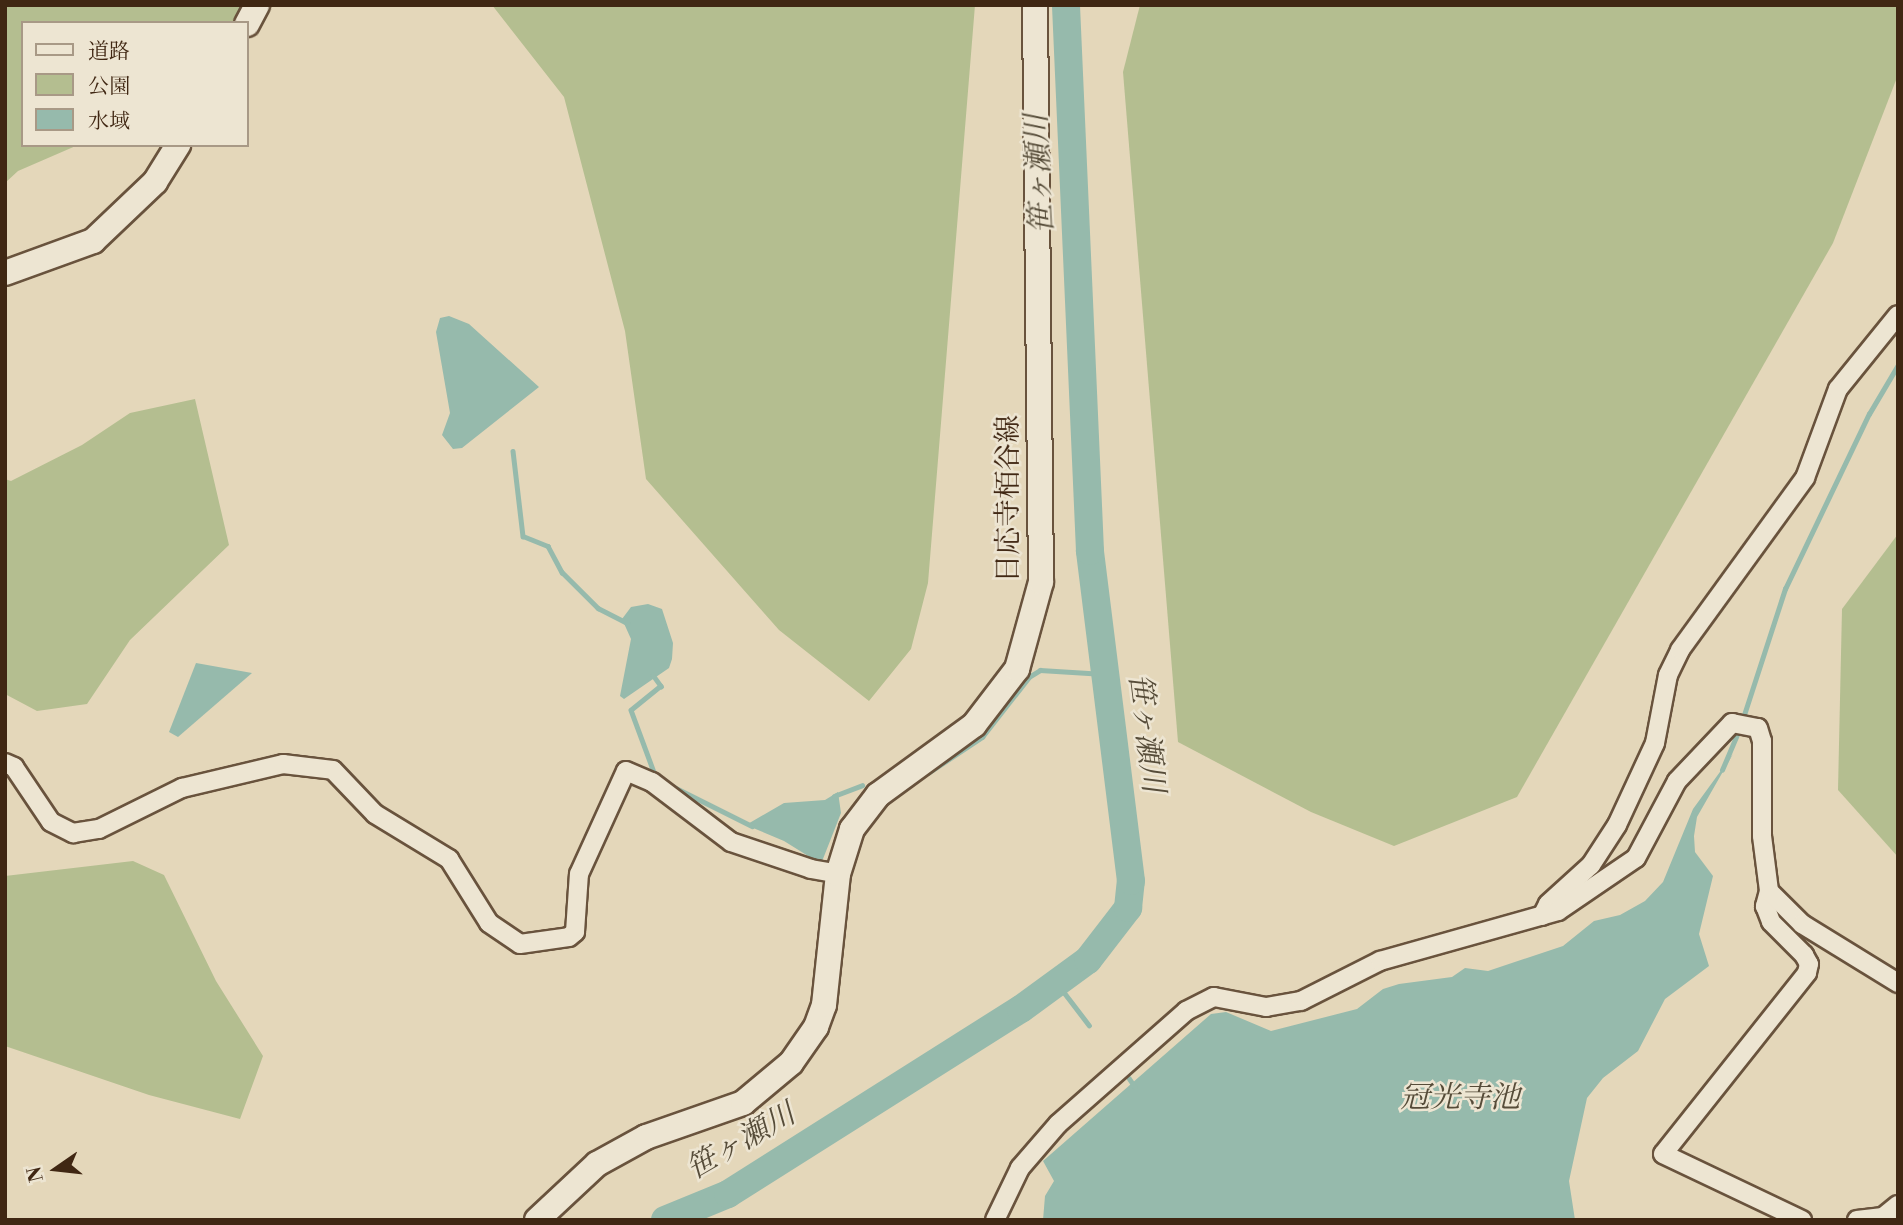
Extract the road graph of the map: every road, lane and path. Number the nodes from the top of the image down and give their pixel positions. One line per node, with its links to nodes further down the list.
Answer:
1 (257, 5): 3 (main road)
2 (1035, 5): 8 (main road, 日応寺栢谷線)
3 (248, 22)
4 (177, 147): 5 (main road)
5 (5, 272)
6 (1898, 315): 10 (street)
7 (5, 762): 8 (street)
8 (838, 874): 13 (main road, 日応寺栢谷線)
9 (1769, 891): 10 (street); 11 (street); 15 (street)
10 (1542, 916): 14 (street)
11 (1898, 984)
12 (1898, 1205): 16 (street)
13 (537, 1220)
14 (995, 1220)
15 (1802, 1220)
16 (1857, 1220)

